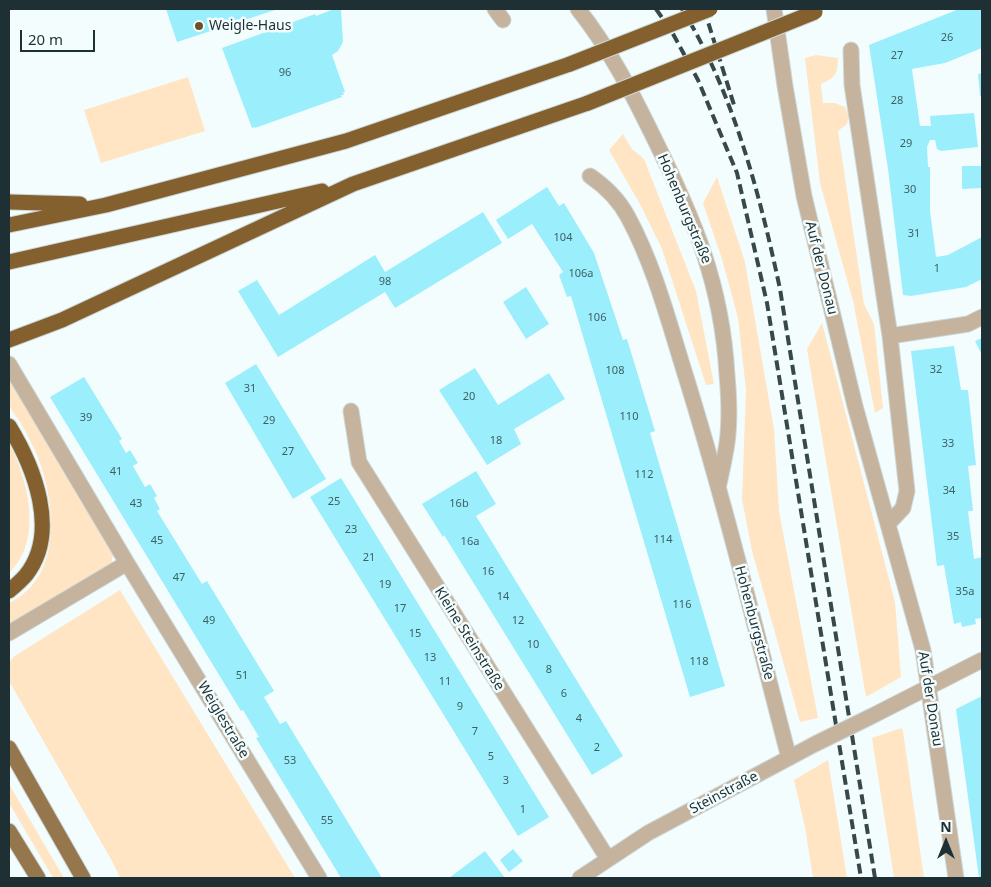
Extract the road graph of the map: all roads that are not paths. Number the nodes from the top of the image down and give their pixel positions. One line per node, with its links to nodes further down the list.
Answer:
1 (578, 9): 18 (street, Hohenburgstraße)
2 (710, 9): 9 (highway, bridge)
3 (774, 9): 19 (street, Auf der Donau)
4 (820, 10): 7 (highway, bridge)
5 (851, 50): 13 (street)
6 (590, 176): 18 (street, Hohenburgstraße)
7 (353, 184): 11 (highway); 14 (highway)
8 (9, 202): 9 (highway)
9 (82, 207): 10 (highway)
10 (9, 225)
11 (9, 262)
12 (982, 317): 13 (street)
13 (890, 336): 19 (street)
14 (9, 340)
15 (9, 364): 20 (street, Weiglestraße)
16 (351, 411): 28 (street, Kleine Steinstraße)
17 (9, 426): 21 (highway)
18 (719, 488): 26 (street, Hohenburgstraße)
19 (889, 523): 24 (street, Auf der Donau)
20 (127, 563): 22 (street); 31 (street, Weiglestraße)
21 (9, 590)
22 (9, 634)
23 (982, 660): 24 (street, Steinstraße)
24 (929, 687): 26 (street, Steinstraße, bridge); 33 (street, Auf der Donau)
25 (9, 748): 30 (main road)
26 (789, 758): 28 (street, Steinstraße)
27 (9, 831): 29 (main road)
28 (608, 859): 32 (street, Steinstraße)
29 (38, 878)
30 (83, 878)
31 (319, 878)
32 (580, 878)
33 (956, 878)

